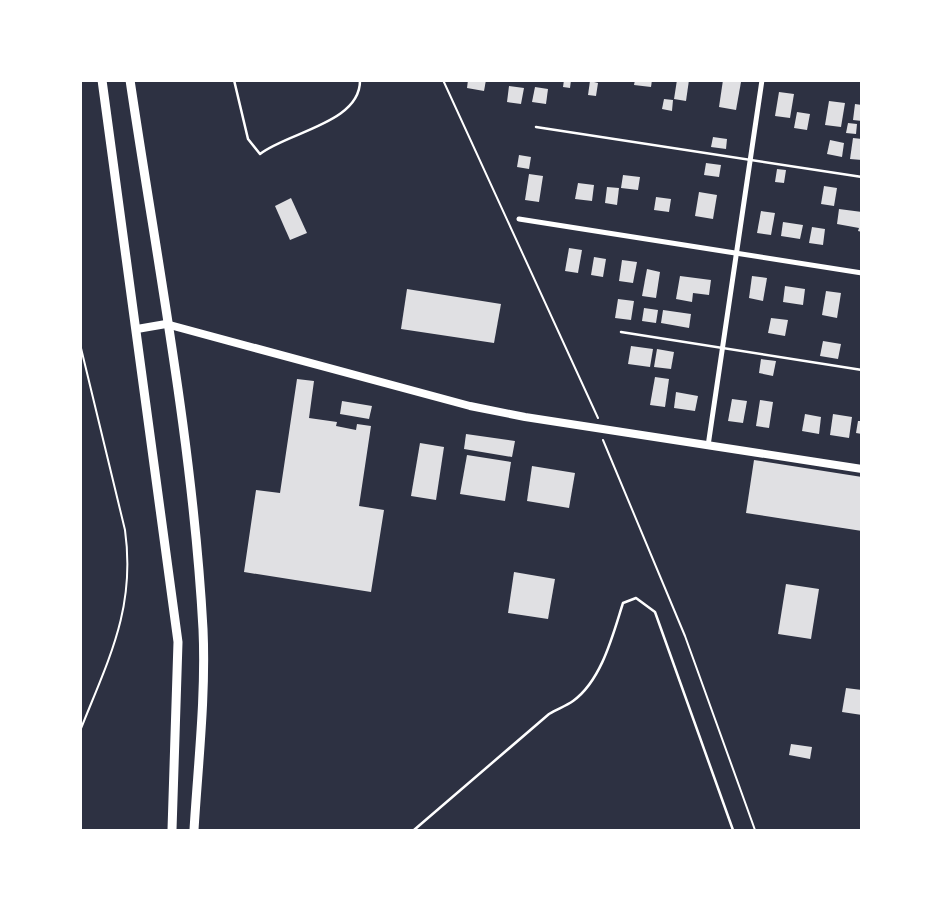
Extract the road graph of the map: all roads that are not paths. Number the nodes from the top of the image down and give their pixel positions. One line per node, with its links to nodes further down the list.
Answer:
1 (102, 80): 13 (highway)
2 (130, 80): 12 (highway)
3 (234, 80): 4 (lane)
4 (360, 80)
5 (762, 80): 7 (street)
6 (536, 127): 7 (lane)
7 (750, 160): 8 (lane); 10 (street)
8 (862, 177)
9 (519, 219): 10 (street)
10 (736, 254): 11 (street); 15 (street)
11 (862, 273)
12 (166, 324): 13 (main road); 17 (main road); 20 (highway)
13 (137, 329): 19 (highway)
14 (621, 332): 15 (lane)
15 (722, 348): 16 (lane); 17 (street)
16 (862, 370)
17 (708, 446): 18 (main road)
18 (862, 469)
19 (172, 831)
20 (194, 831)
21 (414, 831): 22 (lane)
22 (733, 831)

